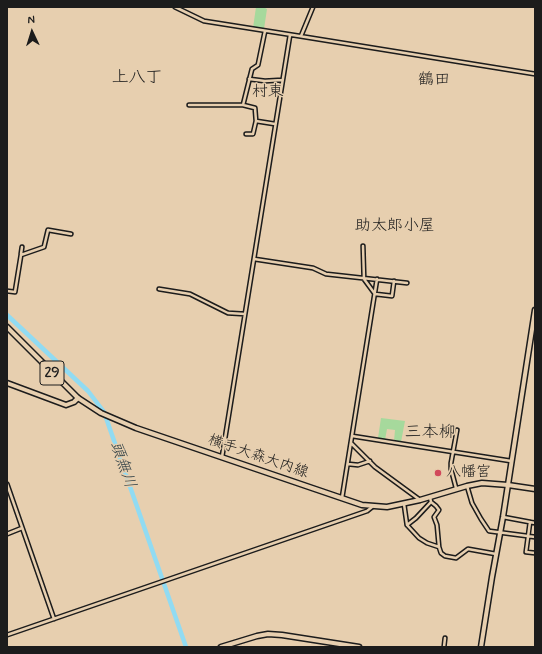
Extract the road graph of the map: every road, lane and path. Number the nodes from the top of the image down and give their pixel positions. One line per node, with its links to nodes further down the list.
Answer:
1 (175, 7): 3 (street)
2 (313, 7): 5 (street)
3 (265, 31): 4 (street); 7 (street)
4 (290, 36): 5 (street); 8 (street)
5 (300, 36): 6 (street)
6 (535, 74)
7 (249, 79): 8 (street); 10 (street)
8 (282, 80): 12 (street)
9 (189, 105): 10 (street)
10 (242, 106): 11 (street)
11 (256, 121): 12 (street); 13 (street)
12 (275, 124): 18 (street)
13 (246, 134)
14 (71, 234): 17 (street)
15 (363, 246): 19 (street)
16 (22, 248): 17 (street)
17 (21, 255): 24 (street)
18 (254, 259): 19 (street); 27 (street)
19 (364, 277): 20 (street); 25 (street)
20 (377, 279): 21 (street); 25 (street)
21 (394, 281): 22 (street); 25 (street)
22 (407, 283)
23 (158, 289): 27 (street)
24 (7, 291)
25 (375, 294): 32 (street)
26 (535, 310): 37 (main road)
27 (245, 314): 35 (street)
28 (7, 327): 30 (main road, 横手大森大内線 / 29)
29 (7, 383): 30 (main road)
30 (78, 398): 35 (main road, 横手大森大内線 / 29)
31 (457, 430): 34 (street)
32 (352, 436): 33 (street); 34 (street)
33 (351, 443): 36 (street); 38 (street)
34 (453, 452): 37 (street); 42 (street)
35 (222, 457): 45 (main road, 横手大森大内線 / 29)
36 (370, 461): 38 (street); 46 (street)
37 (511, 461): 40 (main road)
38 (348, 464): 45 (street)
39 (7, 484): 54 (street)
40 (508, 485): 41 (main road, 横手大森大内線 / 29); 43 (main road, 横手大森大内線 / 29); 50 (main road)
41 (467, 486): 42 (main road, 横手大森大内線 / 29); 55 (street)
42 (456, 488): 44 (main road, 横手大森大内線 / 29)
43 (535, 489)
44 (429, 496): 46 (main road, 横手大森大内線 / 29); 47 (street)
45 (342, 498): 49 (main road, 横手大森大内線 / 29)
46 (420, 500): 48 (main road, 横手大森大内線 / 29)
47 (432, 502): 53 (street); 59 (street)
48 (404, 504): 49 (main road, 横手大森大内線 / 29); 53 (street)
49 (372, 507): 62 (street)
50 (503, 517): 51 (street); 55 (main road)
51 (530, 522): 52 (street); 57 (street)
52 (535, 523)
53 (407, 526): 59 (street)
54 (22, 528): 56 (street); 62 (street)
55 (500, 532): 57 (street); 61 (main road)
56 (7, 534)
57 (528, 536): 58 (street); 60 (street)
58 (535, 537)
59 (439, 547): 61 (street)
60 (535, 553)
61 (496, 554): 68 (main road)
62 (54, 619): 63 (street)
63 (7, 635)
64 (445, 638): 67 (street)
65 (221, 647): 66 (main road)
66 (359, 647)
67 (444, 647)
68 (481, 647)

